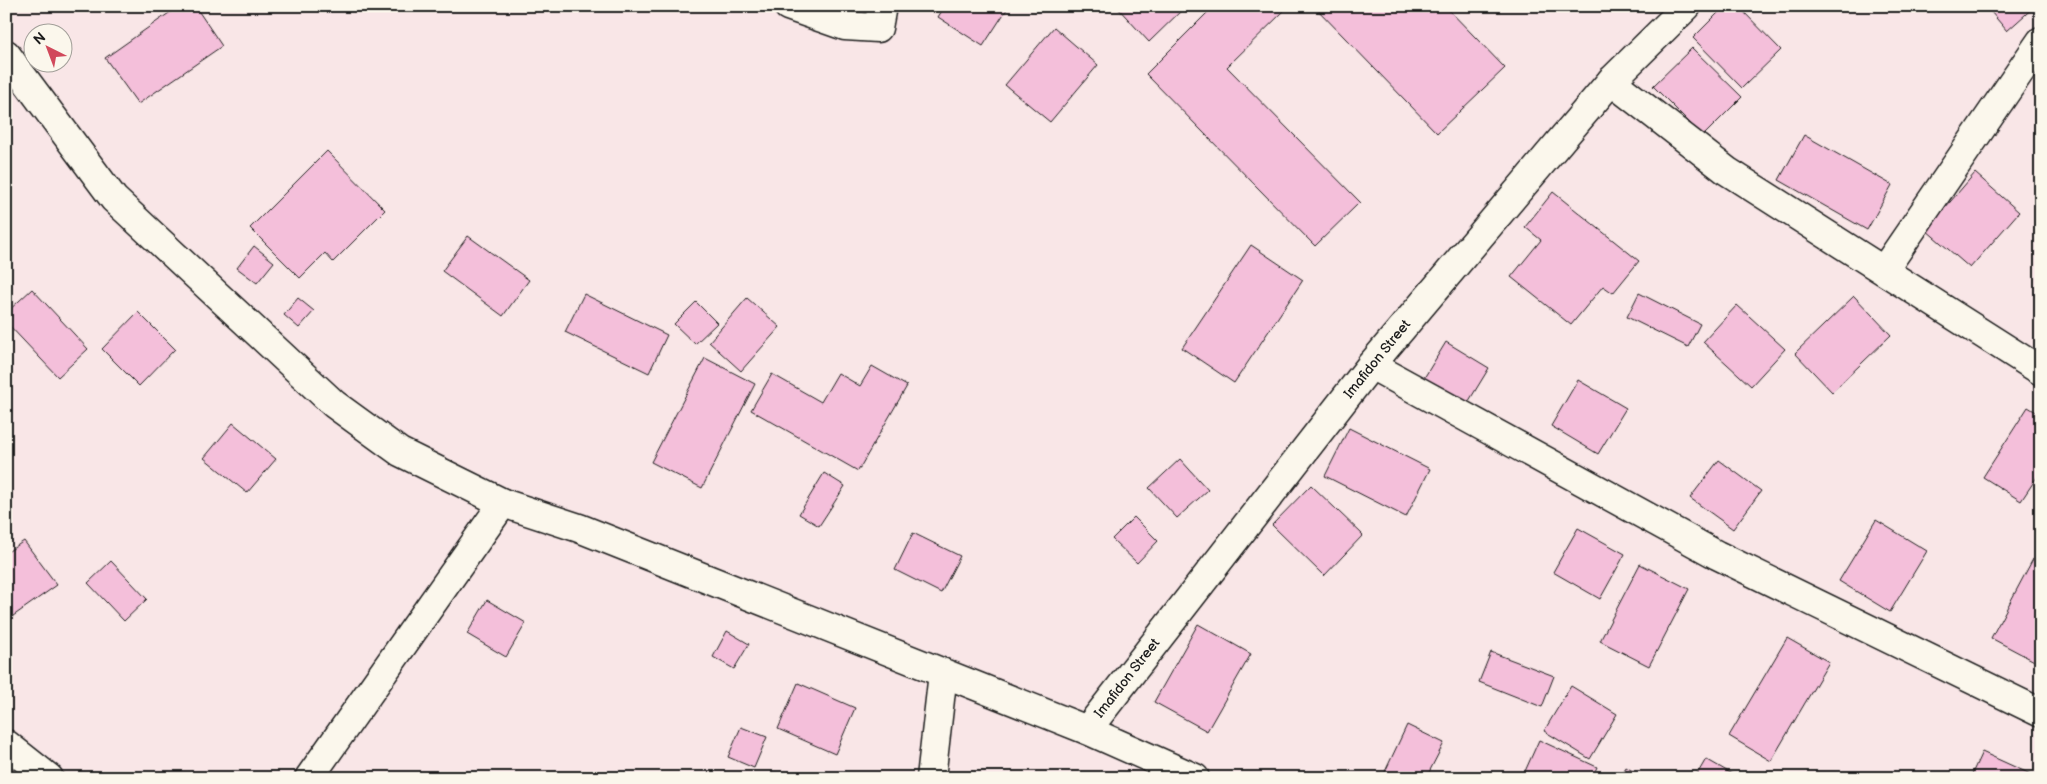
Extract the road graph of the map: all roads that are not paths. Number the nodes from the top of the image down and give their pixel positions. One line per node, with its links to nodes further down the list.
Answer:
1 (788, 6): 2 (street)
2 (882, 6)
3 (1687, 6): 6 (street, Imafidon Street)
4 (2041, 41): 7 (street)
5 (6, 54): 10 (street)
6 (1611, 81): 7 (street); 8 (street, Imafidon Street)
7 (1884, 270): 9 (street)
8 (1371, 365): 12 (street); 13 (street, Imafidon Street)
9 (2041, 372)
10 (503, 503): 11 (street); 16 (street)
11 (943, 673): 13 (street); 17 (street)
12 (2041, 713)
13 (1088, 730): 18 (street)
14 (6, 744): 15 (street)
15 (49, 778)
16 (309, 778)
17 (931, 778)
18 (1196, 778)

